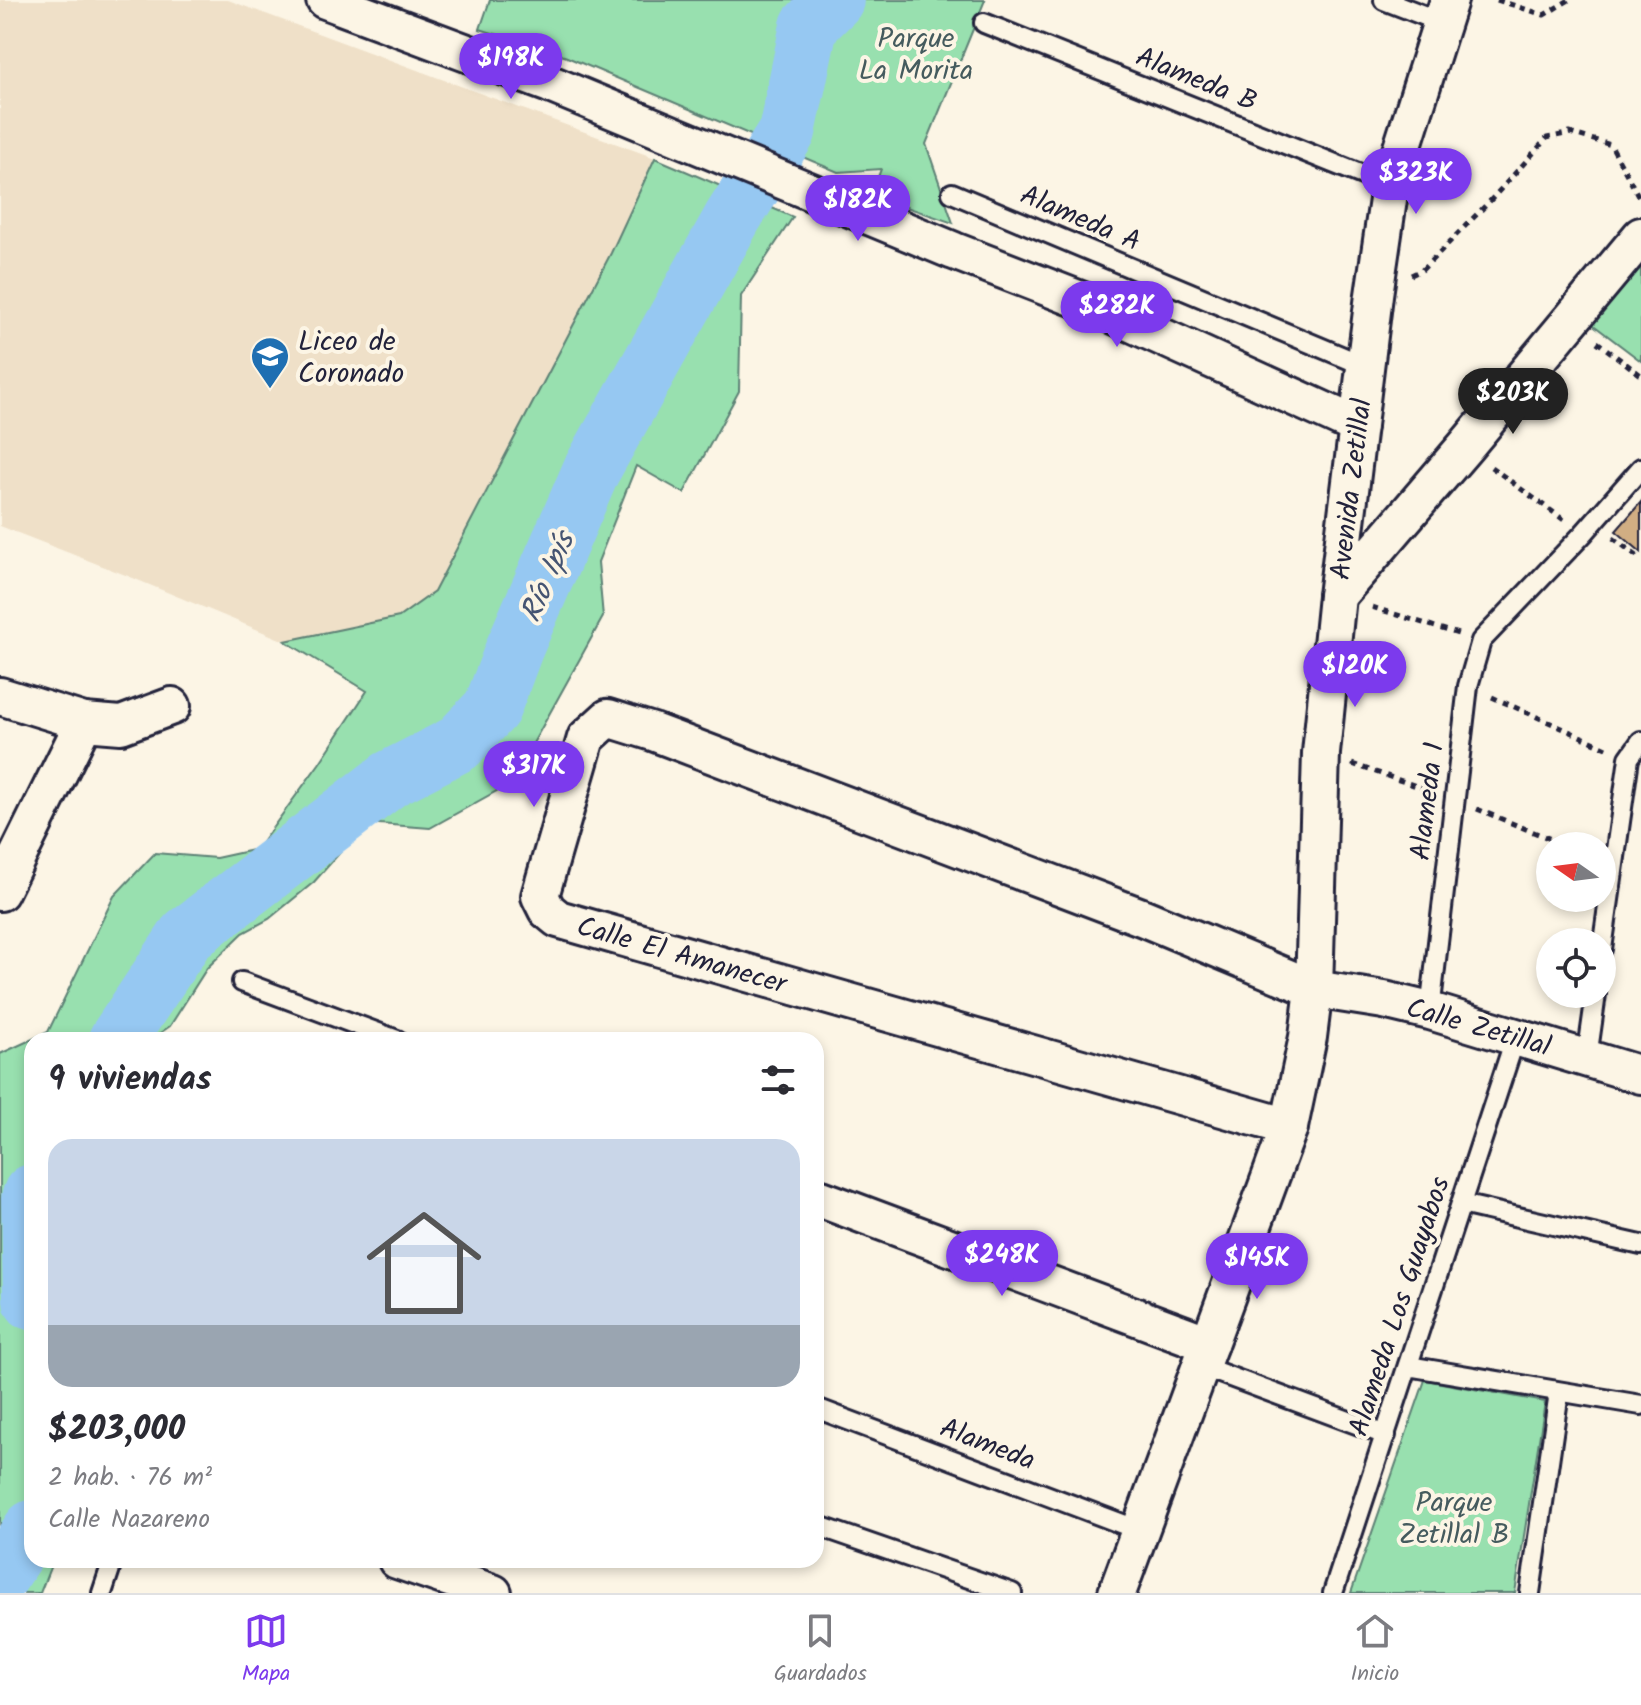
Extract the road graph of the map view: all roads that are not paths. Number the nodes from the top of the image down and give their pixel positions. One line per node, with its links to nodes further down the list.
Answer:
1 (325, 0): 9 (street)
2 (1384, 0): 3 (lane)
3 (1445, 11): 5 (street, Avenida Zetillal)
4 (984, 23): 5 (lane, Alameda B)
5 (1390, 186): 8 (street, Avenida Zetillal)
6 (952, 193): 8 (lane, Alameda A)
7 (1641, 236): 11 (street)
8 (1365, 366): 9 (street, Avenida Zetillal)
9 (1358, 426): 11 (street, Avenida Zetillal)
10 (1641, 468): 21 (lane, Alameda 1)
11 (1337, 596): 19 (street, Avenida Zetillal)
12 (0, 696): 14 (street)
13 (172, 706): 14 (street)
14 (84, 722): 16 (street)
15 (1641, 741): 17 (lane)
16 (5, 872)
17 (1605, 928)
18 (242, 982): 22 (lane)
19 (1314, 989): 21 (street, Calle Zetillal); 26 (street, Avenida Zetillal); 26 (street, Calle El Amanecer)
20 (1594, 1008): 24 (lane)
21 (1430, 1011): 23 (street, Calle Zetillal)
22 (376, 1032)
23 (1516, 1036): 24 (street, Calle Zetillal); 28 (lane, Alameda Los Guayabos)
24 (1587, 1058): 25 (street, Calle Zetillal)
25 (1641, 1075)
26 (1289, 1127): 30 (street, Avenida Zetillal)
27 (824, 1200): 30 (street)
28 (1461, 1204): 29 (lane); 31 (lane, Alameda Los Guayabos)
29 (1641, 1245)
30 (1205, 1355): 35 (lane); 37 (street, Avenida Zetillal)
31 (1408, 1366): 32 (lane); 35 (lane, Alameda Los Guayabos)
32 (1559, 1392): 33 (lane); 45 (lane)
33 (1641, 1405)
34 (824, 1411): 37 (lane, Alameda)
35 (1386, 1435): 44 (lane, Alameda Los Guayabos)
36 (824, 1528): 42 (lane)
37 (1141, 1531): 43 (street, Avenida Zetillal)
38 (110, 1568): 40 (lane)
39 (420, 1568): 41 (street)
40 (102, 1593)
41 (493, 1593)
42 (1012, 1593)
43 (1117, 1593)
44 (1333, 1593)
45 (1530, 1593)

